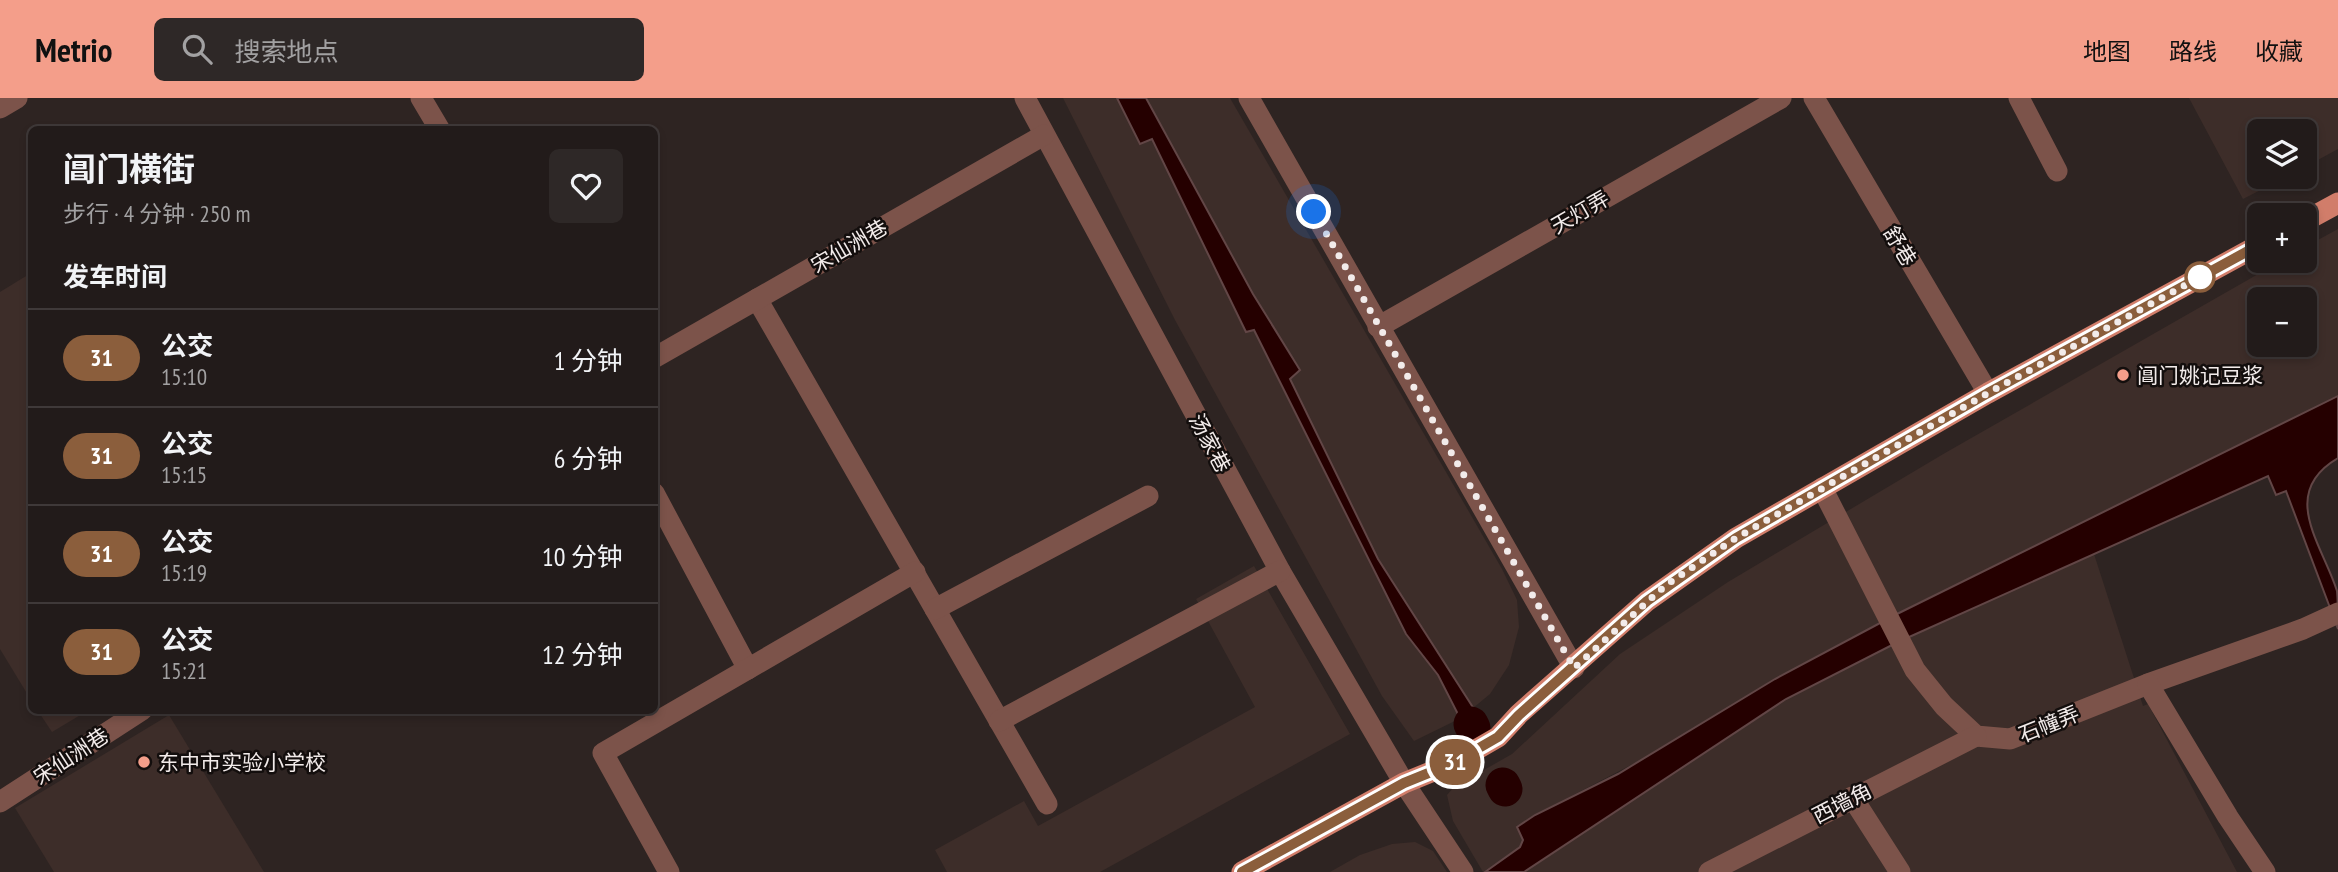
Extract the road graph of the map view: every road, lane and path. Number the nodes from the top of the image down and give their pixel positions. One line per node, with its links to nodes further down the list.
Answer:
1 (17, 98): 8 (street)
2 (421, 98): 9 (street)
3 (1025, 98): 10 (street, 汤家巷)
4 (1249, 98): 16 (street)
5 (1781, 98): 16 (street, 天灯弄)
6 (1814, 98): 18 (street, 舒巷)
7 (2019, 98): 11 (street)
8 (0, 108)
9 (437, 126)
10 (1044, 135): 15 (street, 宋仙洲巷); 22 (street, 汤家巷)
11 (2057, 171)
12 (2338, 203): 13 (main road)
13 (2317, 214)
14 (2247, 253): 18 (main road)
15 (757, 299): 17 (street, 宋仙洲巷); 23 (street)
16 (1378, 327): 26 (street)
17 (658, 356)
18 (1988, 393): 19 (main road)
19 (1822, 488): 26 (main road); 31 (street)
20 (1149, 496): 24 (street)
21 (658, 500): 27 (street)
22 (1280, 571): 30 (street); 32 (street, 汤家巷)
23 (915, 572): 24 (street); 27 (street)
24 (935, 609): 30 (street)
25 (2338, 612): 28 (street, 石幢弄)
26 (1574, 668): 32 (main road)
27 (748, 669): 36 (street)
28 (2148, 684): 31 (street, 石幢弄); 41 (street)
29 (136, 714): 34 (street, 宋仙洲巷)
30 (999, 721): 35 (street)
31 (1976, 736): 33 (street, 西墙角)
32 (1404, 783): 37 (main road); 38 (street, 汤家巷)
33 (1852, 797): 39 (street, 西墙角); 40 (street)
34 (0, 802)
35 (1047, 804)
36 (670, 872)
37 (1242, 872)
38 (1463, 872)
39 (1709, 872)
40 (1900, 872)
41 (2264, 872)

